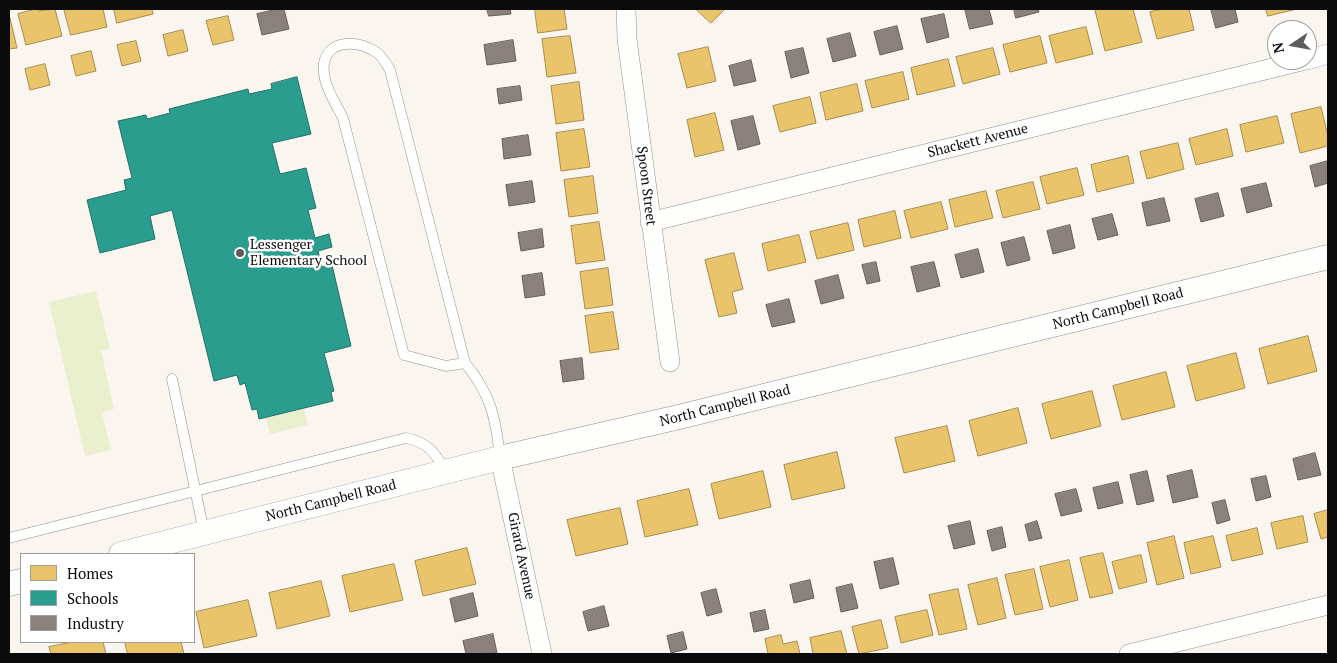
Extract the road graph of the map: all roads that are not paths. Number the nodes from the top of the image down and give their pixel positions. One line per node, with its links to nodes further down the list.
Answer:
1 (626, 9): 3 (street, Spoon Street)
2 (1267, 70): 3 (street, Shackett Avenue)
3 (650, 222): 5 (street, Spoon Street)
4 (1328, 257): 8 (street, North Campbell Road)
5 (670, 362)
6 (465, 363): 6 (lane); 8 (lane)
7 (172, 379): 10 (lane)
8 (500, 458): 9 (street, North Campbell Road); 15 (street, Girard Avenue)
9 (447, 472): 10 (lane); 11 (street, North Campbell Road)
10 (196, 491): 11 (lane); 12 (lane)
11 (204, 532): 13 (street, North Campbell Road)
12 (9, 538)
13 (125, 553)
14 (1328, 605): 16 (street)
15 (542, 654)
16 (1129, 654)

